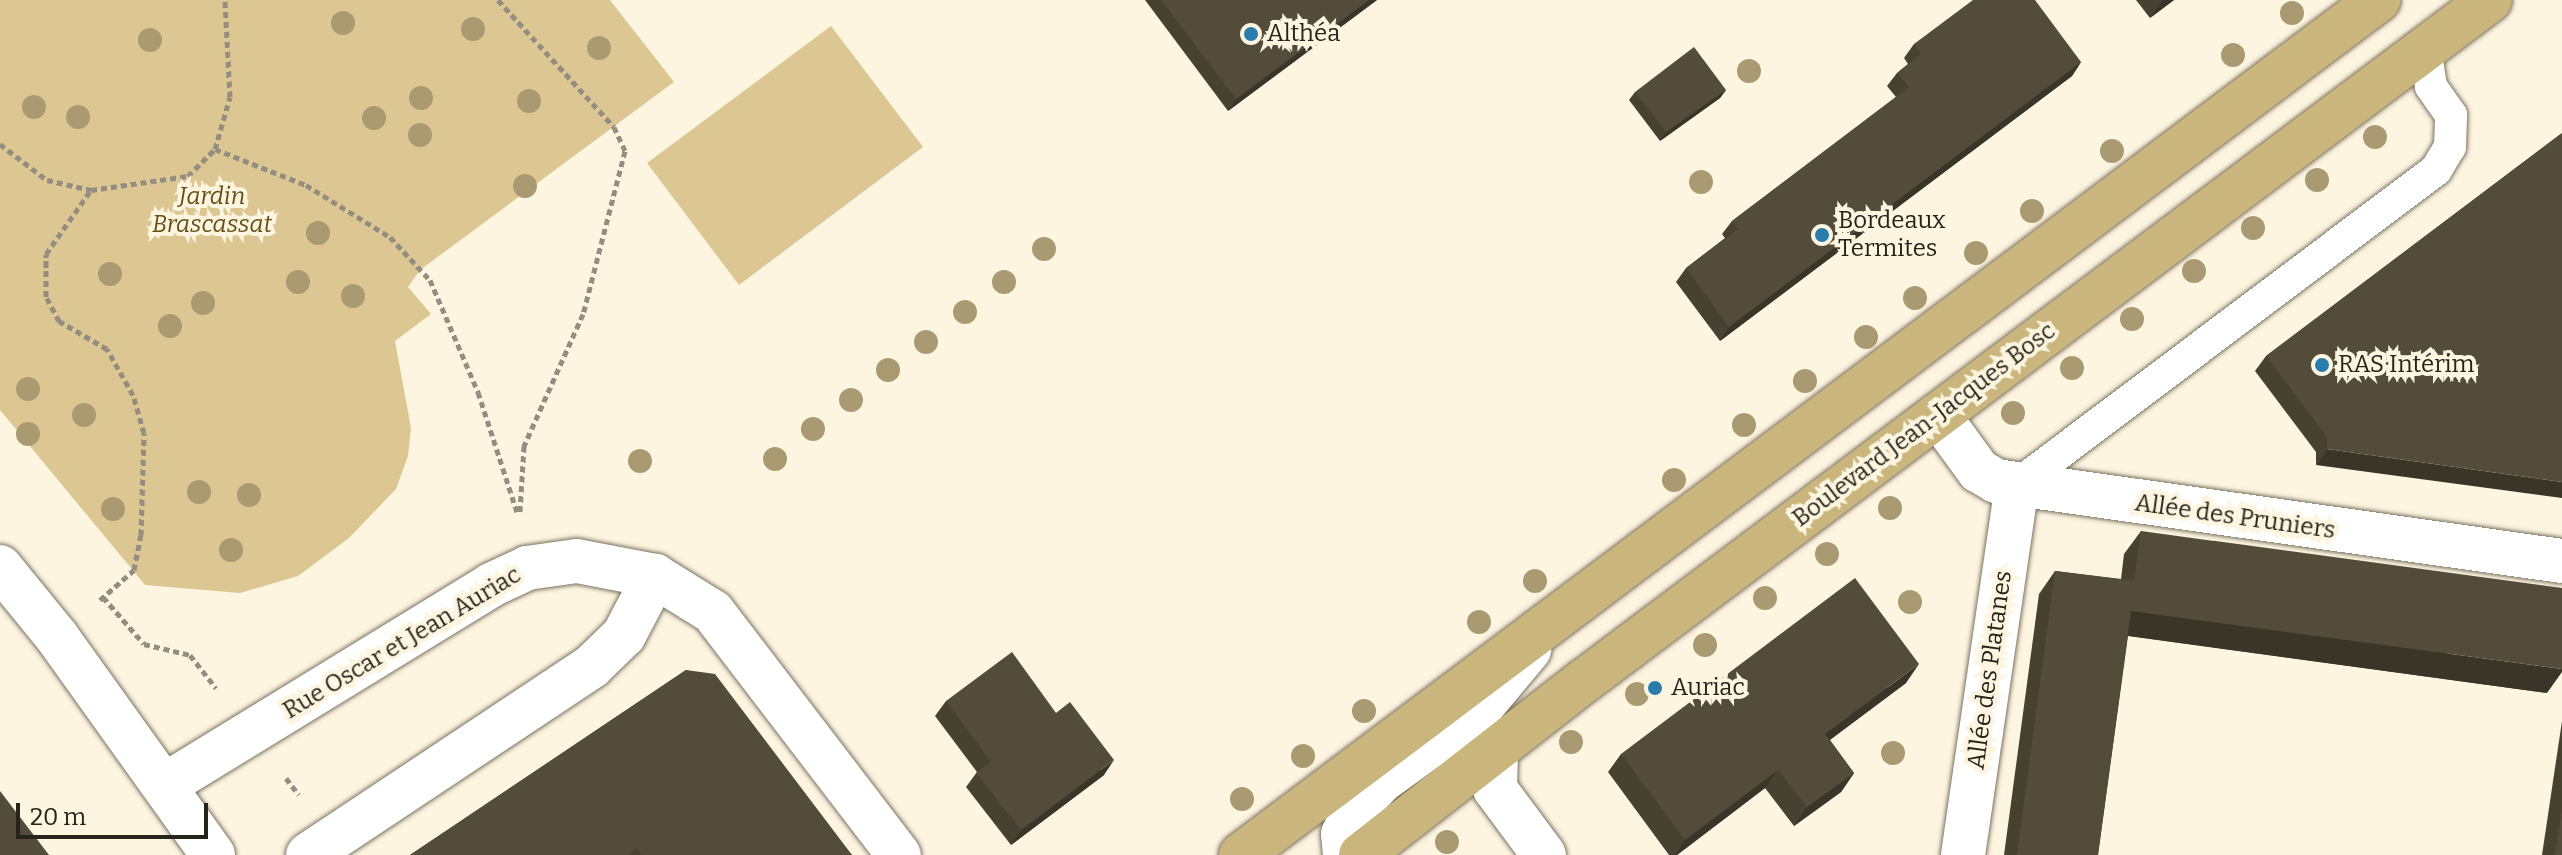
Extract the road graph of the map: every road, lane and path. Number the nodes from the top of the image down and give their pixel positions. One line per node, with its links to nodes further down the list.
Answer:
1 (225, 0): 7 (path)
2 (498, 0): 7 (path)
3 (2378, 0): 14 (main road)
4 (2490, 0): 5 (main road, Boulevard Jean-Jacques Bosc)
5 (2425, 47): 9 (main road, Boulevard Jean-Jacques Bosc); 10 (lane)
6 (0, 144): 8 (path)
7 (215, 149): 8 (path)
8 (91, 190): 15 (path)
9 (1938, 415): 10 (street, Allée des Pruniers); 16 (main road, Boulevard Jean-Jacques Bosc)
10 (2017, 485): 11 (street, Allée des Pruniers); 25 (street, Allée des Platanes)
11 (2562, 561)
12 (0, 567): 15 (street)
13 (655, 576): 17 (street, Rue Oscar et Jean Auriac); 19 (street); 20 (street, Rue Oscar et Jean Auriac)
14 (1546, 630): 21 (main road); 22 (street)
15 (57, 637): 17 (street)
16 (1496, 749): 23 (main road, Boulevard Jean-Jacques Bosc); 24 (street)
17 (165, 785): 18 (street)
18 (213, 855)
19 (308, 855)
20 (899, 855)
21 (1241, 855)
22 (1345, 855)
23 (1361, 855)
24 (1544, 855)
25 (1963, 855)

